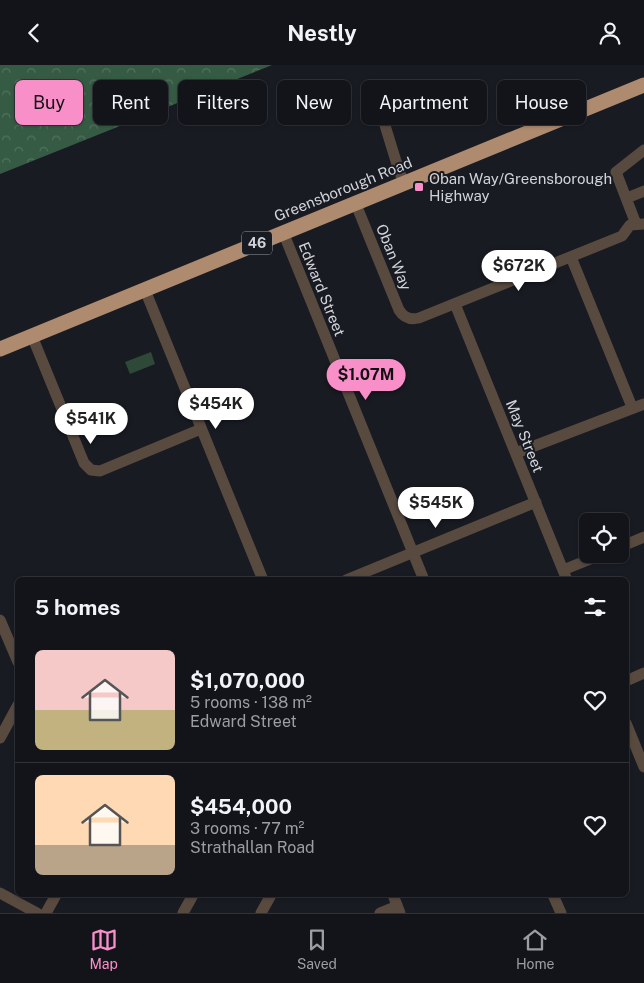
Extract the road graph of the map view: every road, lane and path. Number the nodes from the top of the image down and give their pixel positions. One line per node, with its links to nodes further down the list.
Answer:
1 (644, 85): 4 (highway, Greensborough Road / 46)
2 (385, 125): 4 (street)
3 (644, 150): 6 (street)
4 (404, 182): 7 (highway, Greensborough Road / 46)
5 (644, 191): 6 (street)
6 (627, 198): 8 (street)
7 (355, 202): 9 (highway, Greensborough Road / 46); 12 (street, Oban Way)
8 (640, 224): 10 (street)
9 (283, 232): 11 (highway, Greensborough Road / 46); 22 (street, Edward Street)
10 (571, 257): 12 (street); 16 (street)
11 (144, 290): 13 (highway, Greensborough Road / 46); 17 (street)
12 (455, 304): 18 (street, May Street)
13 (32, 336): 14 (highway, Greensborough Road / 46); 17 (street)
14 (0, 349)
15 (644, 404): 16 (street)
16 (632, 407): 18 (street)
17 (201, 429): 25 (street)
18 (516, 453): 19 (street, May Street)
19 (536, 502): 22 (street); 24 (street, May Street)
20 (644, 537): 21 (street)
21 (629, 543)
22 (413, 553): 26 (street); 27 (street, Edward Street)
23 (587, 563): 24 (street)
24 (565, 575)
25 (262, 577)
26 (353, 577)
27 (423, 577)
28 (0, 620): 29 (street)
29 (15, 654)
30 (644, 673): 31 (street)
31 (629, 680)
32 (15, 710): 34 (street)
33 (629, 730): 35 (street)
34 (0, 738)
35 (644, 767)
36 (0, 893): 42 (street)
37 (55, 897): 43 (street)
38 (192, 897): 44 (street)
39 (270, 897): 45 (street)
40 (554, 897): 47 (street)
41 (397, 905): 46 (street)
42 (37, 913)
43 (46, 913)
44 (183, 913)
45 (261, 913)
46 (380, 913)
47 (561, 913)

